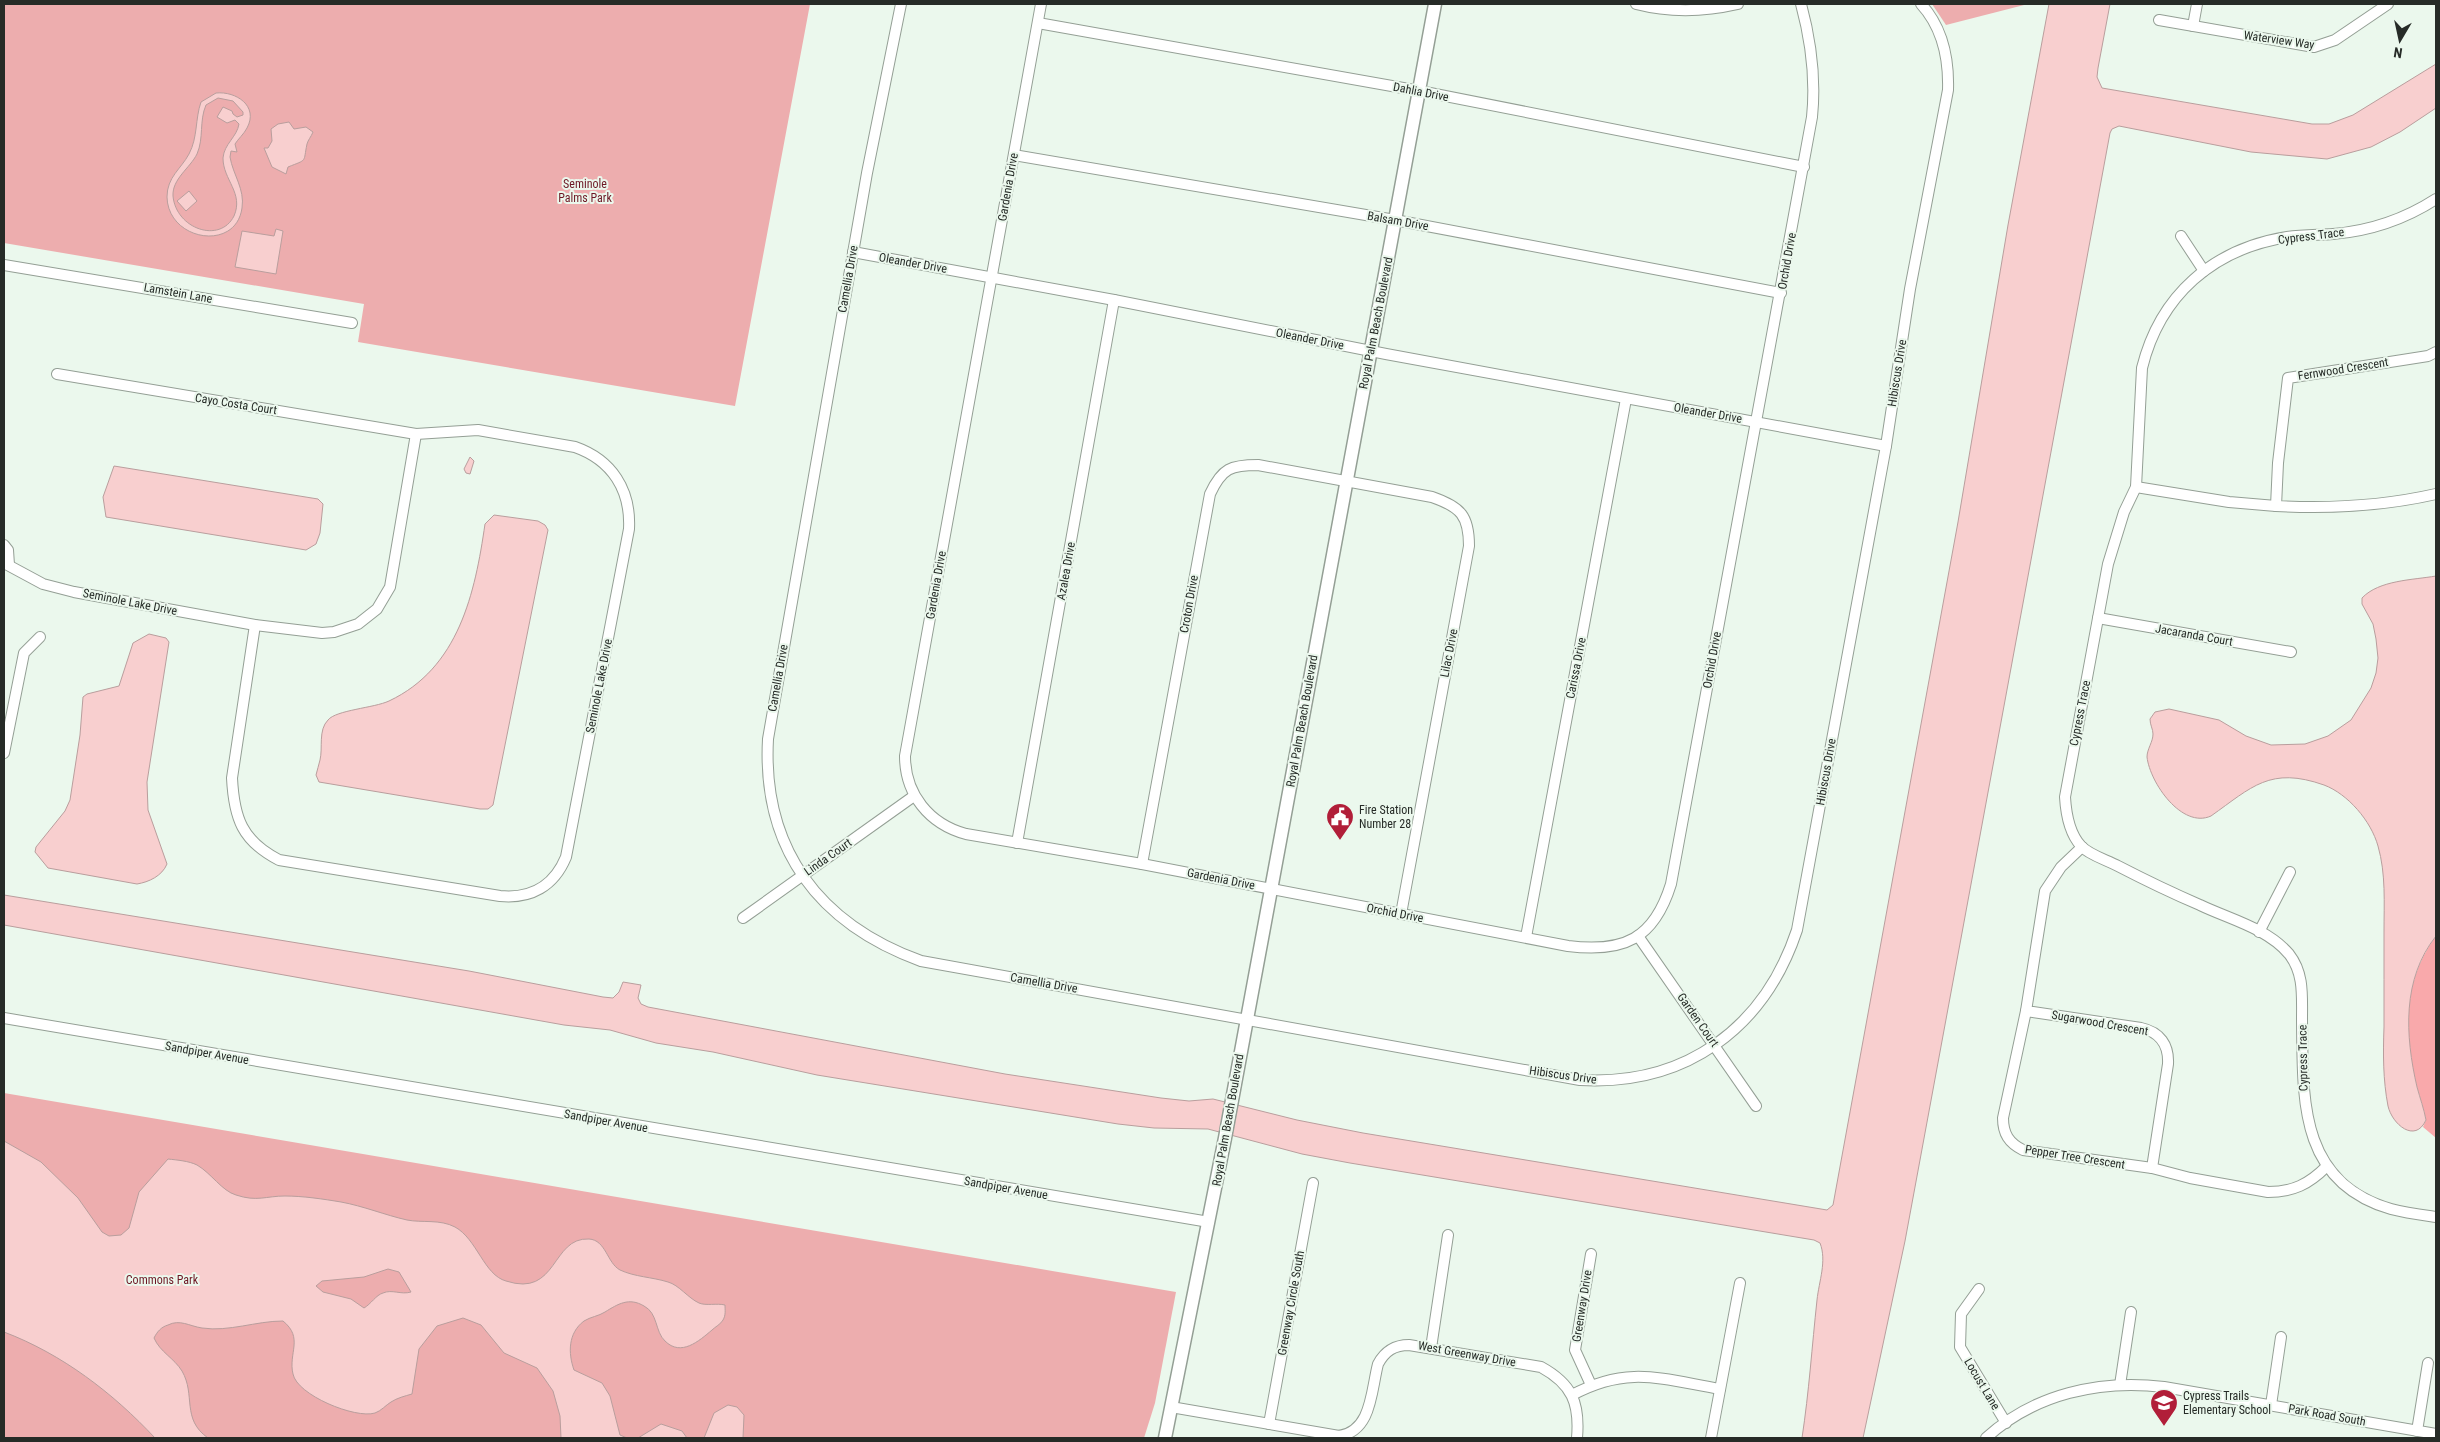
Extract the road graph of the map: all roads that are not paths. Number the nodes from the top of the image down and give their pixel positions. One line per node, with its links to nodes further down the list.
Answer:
1 (901, 4): 19 (street, Camellia Drive)
2 (1041, 4): 11 (street, Gardenia Drive)
3 (1435, 4): 13 (street, Royal Palm Beach Boulevard)
4 (1636, 4): 5 (street)
5 (1738, 4)
6 (1801, 4): 15 (street, Orchid Drive)
7 (1920, 4): 32 (street, Hibiscus Drive)
8 (2197, 4): 12 (street)
9 (2388, 4): 12 (street, Waterview Way)
10 (2159, 20): 12 (street, Waterview Way)
11 (1038, 22): 13 (street, Dahlia Drive); 14 (street, Gardenia Drive)
12 (2192, 26)
13 (1420, 91): 15 (street, Dahlia Drive); 17 (street, Royal Palm Beach Boulevard)
14 (1014, 155): 17 (street, Balsam Drive); 22 (street, Gardenia Drive)
15 (1804, 167): 23 (street, Orchid Drive)
16 (2436, 199): 21 (street, Cypress Trace)
17 (1395, 220): 23 (street, Balsam Drive); 26 (street, Royal Palm Beach Boulevard)
18 (2181, 236): 21 (street)
19 (853, 252): 22 (street, Oleander Drive); 49 (street, Camellia Drive)
20 (4, 265): 25 (street, Lamstein Lane)
21 (2204, 270): 34 (street, Cypress Trace)
22 (992, 277): 24 (street, Oleander Drive); 44 (street, Gardenia Drive)
23 (1781, 293): 30 (street, Orchid Drive)
24 (1114, 300): 26 (street, Oleander Drive); 45 (street, Azalea Drive)
25 (352, 323)
26 (1370, 351): 29 (street, Oleander Drive); 33 (street, Royal Palm Beach Boulevard)
27 (2436, 352): 36 (street, Fernwood Crescent)
28 (57, 374): 31 (street, Cayo Costa Court)
29 (1626, 399): 30 (street, Oleander Drive); 55 (street, Carissa Drive)
30 (1756, 422): 32 (street, Oleander Drive); 54 (street, Orchid Drive)
31 (416, 434): 40 (street, Seminole Lake Drive); 40 (street, Seminole Lake Drive)
32 (1886, 446): 59 (street, Hibiscus Drive)
33 (1346, 482): 47 (street, Croton Drive); 50 (street, Royal Palm Beach Boulevard); 51 (street, Lilac Drive)
34 (2136, 487): 36 (street); 39 (street, Cypress Trace)
35 (2436, 494): 36 (street)
36 (2276, 506)
37 (4, 545): 38 (street, Seminole Lake Drive)
38 (7, 564): 40 (street, Seminole Lake Drive)
39 (2098, 618): 42 (street, Jacaranda Court); 46 (street, Cypress Trace)
40 (255, 625)
41 (40, 637): 43 (street)
42 (2291, 652)
43 (4, 753)
44 (914, 796): 45 (street, Gardenia Drive); 49 (street, Linda Court)
45 (1017, 843): 47 (street, Gardenia Drive)
46 (2082, 847): 53 (street, Cypress Trace); 56 (street, Pepper Tree Crescent)
47 (1142, 864): 50 (street, Gardenia Drive)
48 (2290, 872): 53 (street)
49 (802, 875): 52 (street, Linda Court); 58 (street, Camellia Drive)
50 (1271, 889): 51 (street, Orchid Drive); 58 (street, Royal Palm Beach Boulevard)
51 (1400, 914): 55 (street, Orchid Drive)
52 (743, 918)
53 (2259, 932): 61 (street, Cypress Trace)
54 (1638, 936): 55 (street, Orchid Drive); 59 (street, Garden Court)
55 (1526, 937)
56 (2026, 1011): 62 (street, Sugarwood Crescent); 62 (street, Pepper Tree Crescent)
57 (4, 1018): 65 (street, Sandpiper Avenue)
58 (1247, 1019): 59 (street, Hibiscus Drive); 65 (street, Royal Palm Beach Boulevard)
59 (1716, 1045): 60 (street, Garden Court)
60 (1756, 1106)
61 (2326, 1167): 62 (street, Pepper Tree Crescent); 64 (street, Cypress Trace)
62 (2152, 1168)
63 (1313, 1183): 81 (street, Greenway Circle South)
64 (2436, 1217)
65 (1209, 1222): 79 (street, Royal Palm Beach Boulevard)
66 (1448, 1235): 72 (street)
67 (1591, 1254): 74 (street, Greenway Drive)
68 (1740, 1283): 76 (street)
69 (1979, 1289): 80 (street, Locust Lane)
70 (2131, 1312): 75 (street)
71 (2281, 1337): 78 (street)
72 (1431, 1348): 77 (street, West Greenway Drive); 81 (street, West Greenway Drive)
73 (2428, 1363): 82 (street)
74 (1591, 1385): 76 (street); 77 (street)
75 (2120, 1385): 78 (street, Park Road South); 80 (street, Park Road South)
76 (1720, 1389): 86 (street)
77 (1572, 1395): 85 (street)
78 (2271, 1405): 82 (street, Park Road South)
79 (1171, 1407): 81 (street, West Greenway Drive); 84 (street, Royal Palm Beach Boulevard)
80 (2006, 1423): 87 (street, Park Road South)
81 (1269, 1424)
82 (2418, 1431): 83 (street, Park Road South)
83 (2436, 1434)
84 (1165, 1438)
85 (1577, 1438)
86 (1710, 1438)
87 (1986, 1438)

